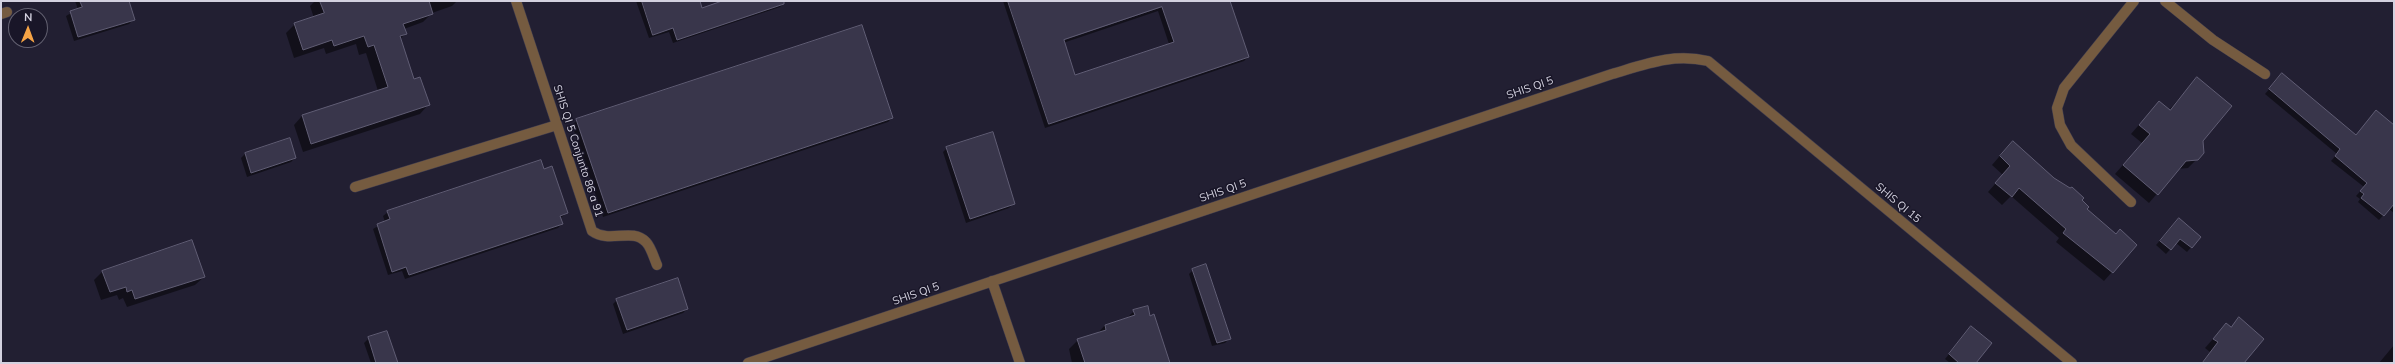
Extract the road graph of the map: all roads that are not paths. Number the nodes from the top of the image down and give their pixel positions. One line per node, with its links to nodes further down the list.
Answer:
1 (516, 1): 6 (street, SHIS QI 5 Conjunto 86 a 91)
2 (2134, 1): 8 (street)
3 (2165, 1): 5 (street)
4 (1708, 62): 10 (street, SHIS QI 5); 13 (street, SHIS QI 15)
5 (2265, 74)
6 (557, 126): 7 (street); 9 (street, SHIS QI 5 Conjunto 86 a 91)
7 (355, 187)
8 (2131, 202)
9 (657, 265)
10 (992, 281): 11 (street, SHIS QI 5); 12 (street)
11 (748, 363)
12 (1020, 363)
13 (2072, 363)

